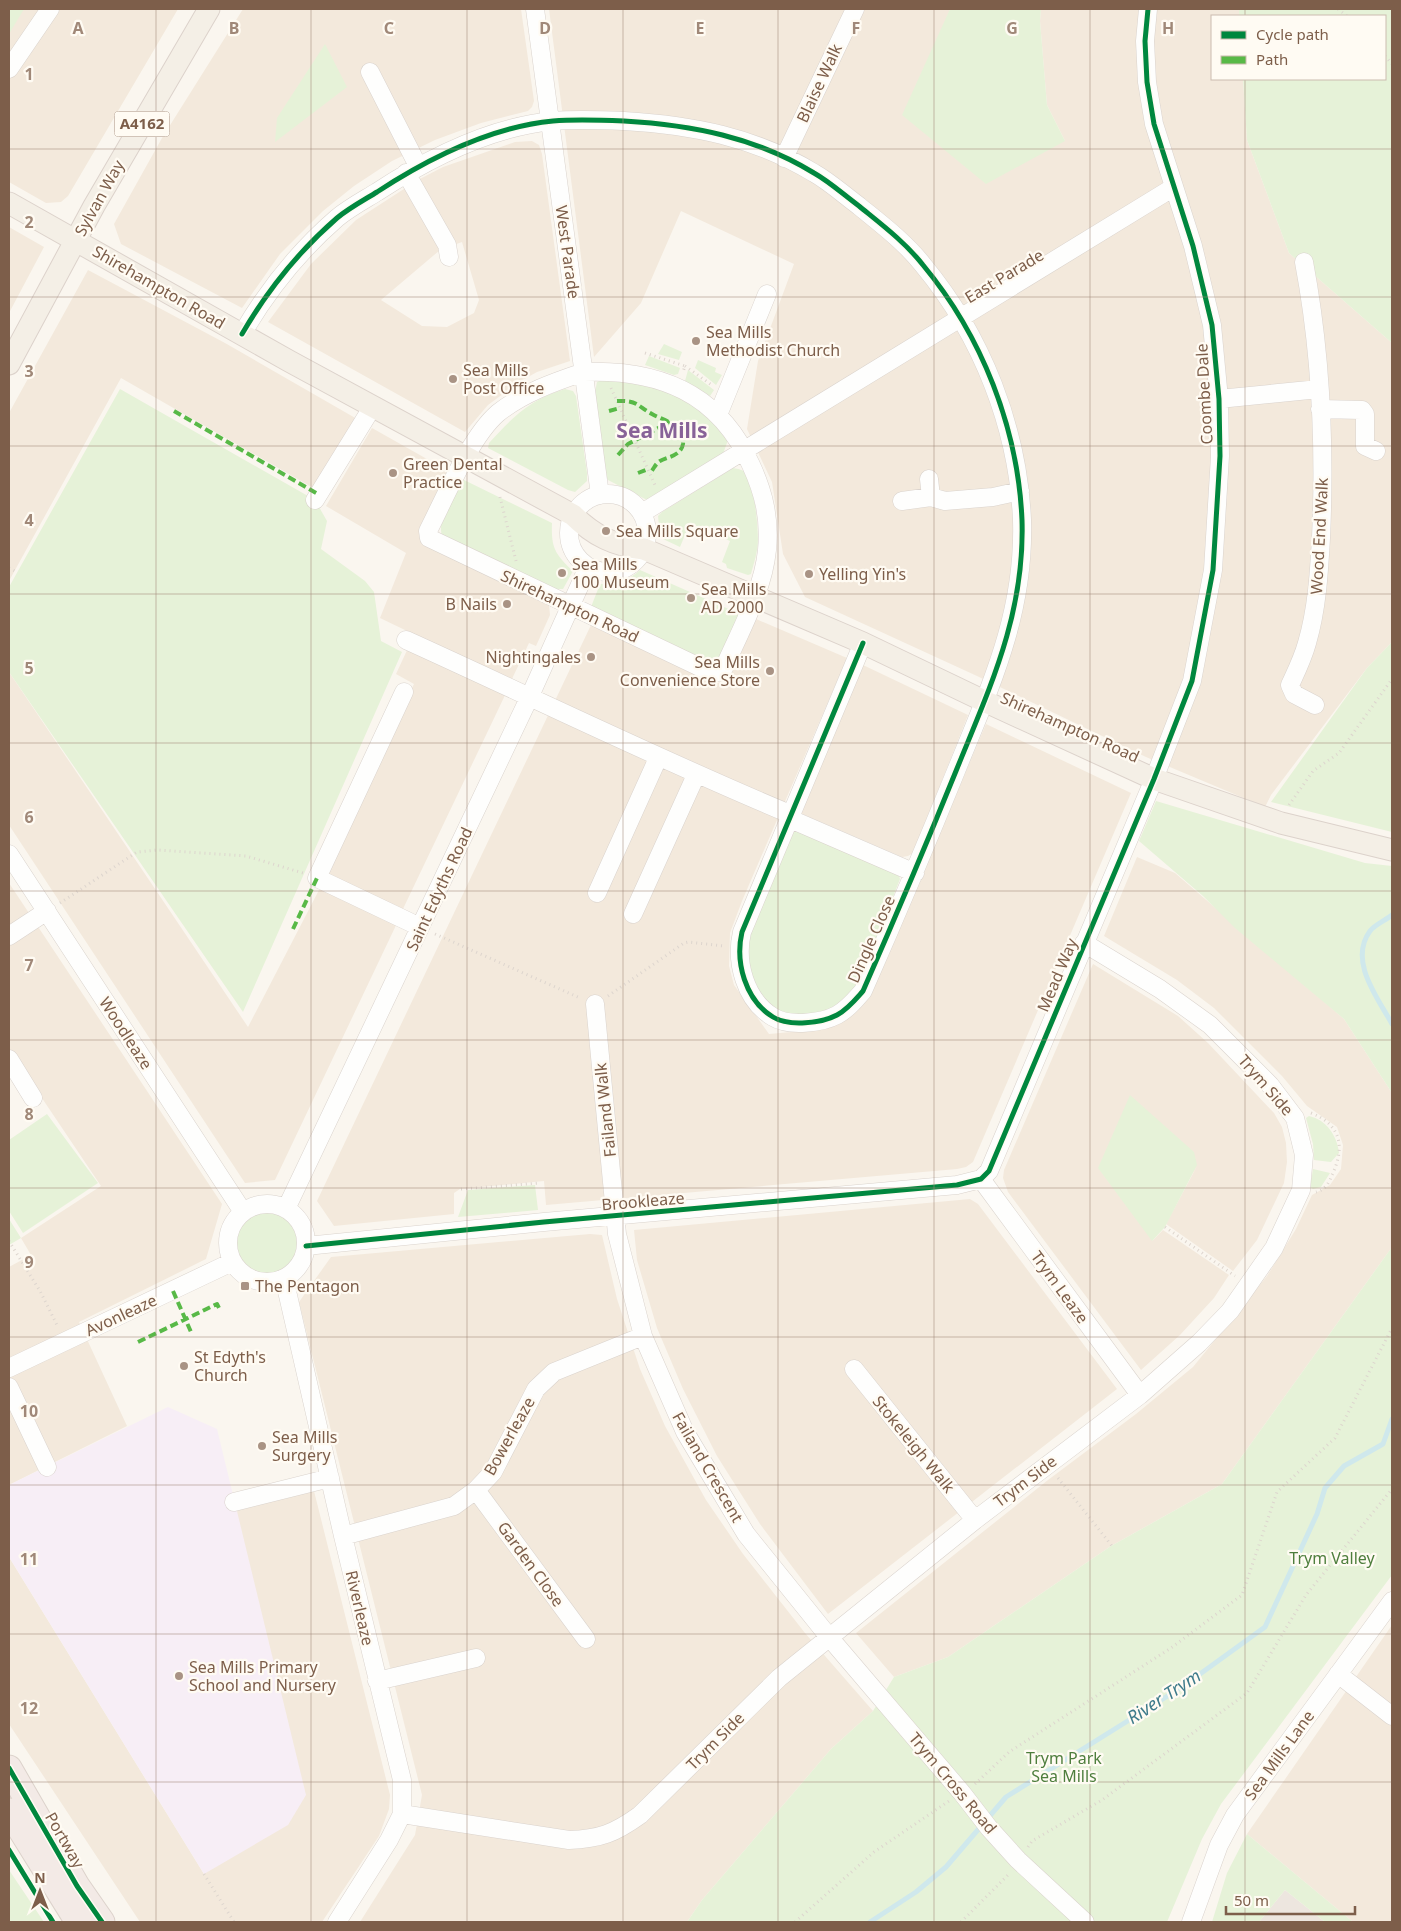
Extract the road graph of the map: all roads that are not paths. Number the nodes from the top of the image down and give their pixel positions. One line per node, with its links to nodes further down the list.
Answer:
1 (50, 9): 6 (street)
2 (209, 9): 13 (main road, Sylvan Way / A4162)
3 (535, 9): 8 (street, West Parade)
4 (854, 9): 9 (street, Blaise Walk)
5 (1148, 9): 11 (street, Coombe Dale)
6 (9, 69)
7 (370, 72): 10 (street)
8 (550, 121): 9 (street, Dingle Close); 10 (street, Dingle Close); 20 (street, West Parade)
9 (784, 158): 17 (street, Dingle Close)
10 (412, 170): 14 (street); 18 (street, Dingle Close)
11 (1174, 187): 17 (street, East Parade); 22 (street, Coombe Dale)
12 (9, 203): 13 (main road, Shirehampton Road)
13 (76, 240): 18 (main road, Shirehampton Road); 19 (main road, Sylvan Way / A4162)
14 (449, 257)
15 (1304, 262): 21 (street, Wood End Walk)
16 (768, 294): 25 (street)
17 (960, 317): 26 (street, East Parade); 30 (street, Dingle Close)
18 (242, 334): 23 (main road, Shirehampton Road)
19 (9, 364)
20 (584, 372): 25 (street, Shirehampton Road); 28 (street, Shirehampton Road); 31 (street, West Parade)
21 (1319, 389): 22 (street); 24 (street, Wood End Walk)
22 (1219, 399): 49 (street, Coombe Dale)
23 (373, 406): 28 (main road, Shirehampton Road); 33 (street)
24 (1320, 409): 27 (street); 46 (street, Wood End Walk)
25 (718, 415): 26 (street, Shirehampton Road)
26 (744, 449): 35 (street, East Parade); 39 (street, Shirehampton Road)
27 (1376, 451)
28 (466, 458): 36 (main road, Shirehampton Road); 40 (street, Shirehampton Road)
29 (929, 479): 32 (street)
30 (1020, 491): 32 (street); 45 (street, Dingle Close)
31 (600, 495): 35 (street); 36 (street)
32 (931, 497): 34 (street)
33 (315, 500)
34 (902, 501)
35 (642, 513): 37 (street)
36 (573, 515): 37 (main road, Shirehampton Road); 38 (street)
37 (644, 549): 38 (street); 39 (main road, Shirehampton Road)
38 (588, 567): 40 (street, Saint Edyths Road)
39 (754, 598): 40 (street, Shirehampton Road); 42 (main road, Shirehampton Road)
40 (570, 605): 44 (street, Saint Edyths Road)
41 (406, 640): 44 (street)
42 (863, 643): 45 (main road, Shirehampton Road); 50 (street, Dingle Close)
43 (404, 692): 57 (street)
44 (530, 696): 47 (street); 57 (street, Saint Edyths Road)
45 (984, 702): 49 (main road, Shirehampton Road); 53 (street, Dingle Close)
46 (1315, 706)
47 (658, 758): 48 (street); 54 (street)
48 (696, 775): 50 (street); 56 (street)
49 (1154, 778): 51 (main road, Shirehampton Road); 59 (street, Mead Way)
50 (789, 816): 53 (street); 53 (street, Dingle Close)
51 (1392, 850)
52 (9, 854): 55 (street, Woodleaze)
53 (915, 873)
54 (597, 893)
55 (47, 911): 58 (street); 65 (street, Woodleaze)
56 (633, 914)
57 (420, 927): 64 (street, Saint Edyths Road)
58 (9, 936)
59 (1084, 944): 63 (street, Mead Way); 74 (street, Trym Side)
60 (594, 1004): 66 (street, Failand Walk)
61 (9, 1059): 62 (street)
62 (33, 1098)
63 (981, 1179): 66 (street, Brookleaze); 74 (street, Trym Leaze)
64 (286, 1209): 65 (street); 67 (street)
65 (243, 1212): 68 (street)
66 (615, 1216): 67 (street, Brookleaze); 70 (street, Failand Crescent)
67 (306, 1246): 69 (street)
68 (232, 1262): 69 (street); 71 (street, Avonleaze)
69 (284, 1278): 76 (street, Riverleaze)
70 (643, 1336): 77 (street, Bowerleaze); 82 (street, Failand Crescent)
71 (9, 1368)
72 (854, 1369): 79 (street, Stokeleigh Walk)
73 (9, 1387): 75 (street)
74 (1140, 1395): 79 (street, Trym Side)
75 (46, 1467)
76 (330, 1478): 78 (street); 80 (street, Riverleaze)
77 (476, 1490): 80 (street, Bowerleaze); 83 (street, Garden Close)
78 (234, 1502)
79 (975, 1520): 82 (street, Trym Side)
80 (343, 1536): 86 (street, Riverleaze)
81 (1392, 1601): 85 (street, Sea Mills Lane)
82 (829, 1636): 90 (street, Trym Side); 94 (street, Trym Cross Road)
83 (586, 1639)
84 (476, 1658): 86 (street)
85 (1338, 1674): 87 (street); 95 (street, Sea Mills Lane)
86 (377, 1681): 90 (street, Riverleaze)
87 (1392, 1716)
88 (9, 1768): 92 (highway, Portway)
89 (9, 1811): 91 (highway, Portway)
90 (402, 1814): 93 (street, Riverleaze)
91 (78, 1922)
92 (102, 1922)
93 (338, 1922)
94 (1085, 1922)
95 (1191, 1922)

